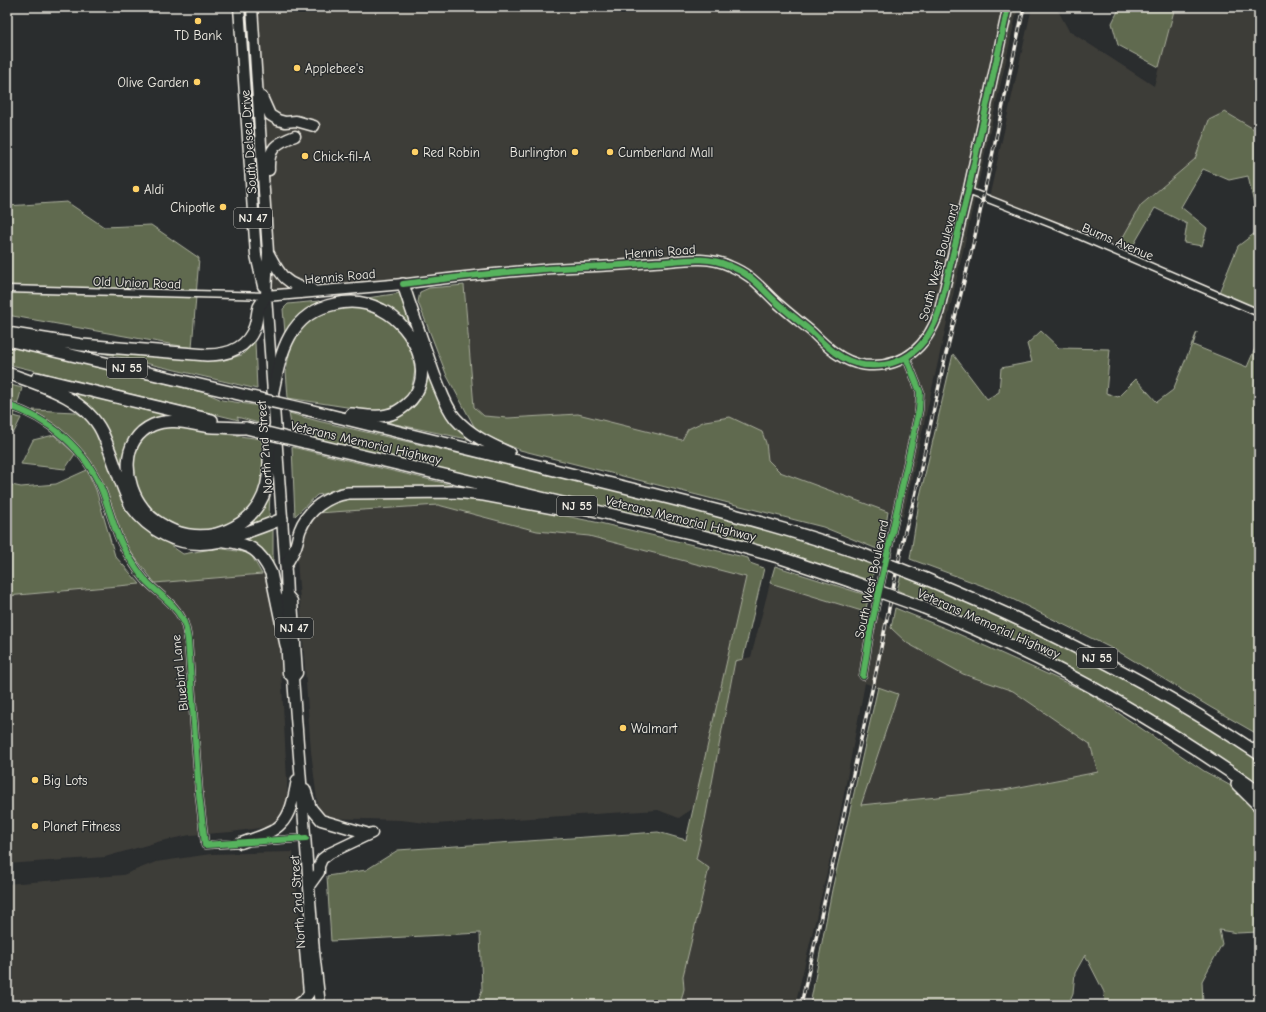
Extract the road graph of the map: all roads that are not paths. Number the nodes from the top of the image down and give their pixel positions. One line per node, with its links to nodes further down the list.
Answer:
1 (239, 7): 15 (main road, South Delsea Drive / NJ 47)
2 (252, 7): 5 (main road, South Delsea Drive / NJ 47)
3 (258, 7): 5 (main road)
4 (1008, 7): 9 (street, South West Boulevard)
5 (254, 23): 6 (main road, South Delsea Drive / NJ 47)
6 (258, 89): 7 (main road); 10 (main road, South Delsea Drive / NJ 47)
7 (314, 126)
8 (295, 136): 10 (main road)
9 (968, 191): 16 (street, Burns Avenue); 19 (street, South West Boulevard)
10 (266, 215): 11 (main road, South Delsea Drive / NJ 47)
11 (268, 252): 14 (main road); 15 (main road, South Delsea Drive / NJ 47)
12 (403, 284): 14 (main road, Hennis Road); 19 (street, Hennis Road); 26 (highway)
13 (7, 289): 15 (street, Old Union Road)
14 (336, 289): 15 (main road, Hennis Road)
15 (266, 296): 17 (highway); 21 (main road, North 2nd Street / NJ 47)
16 (1259, 313)
17 (7, 333)
18 (7, 340): 23 (highway, Veterans Memorial Highway / NJ 55, bridge)
19 (906, 357): 33 (street, South West Boulevard)
20 (7, 372): 25 (highway, Veterans Memorial Highway / NJ 55); 29 (highway)
21 (273, 391): 23 (highway); 24 (main road, North 2nd Street / NJ 47)
22 (7, 405): 43 (street, Bluebird Lane)
23 (309, 410): 26 (highway, Veterans Memorial Highway / NJ 55)
24 (276, 427): 25 (highway); 27 (main road, North 2nd Street / NJ 47)
25 (246, 428): 28 (highway, Veterans Memorial Highway / NJ 55, bridge)
26 (627, 487): 35 (highway, Veterans Memorial Highway / NJ 55, bridge)
27 (282, 520): 29 (highway); 30 (main road, North 2nd Street / NJ 47)
28 (686, 532): 30 (highway); 36 (highway, Veterans Memorial Highway / NJ 55, bridge)
29 (221, 541): 32 (highway)
30 (286, 565): 31 (main road, North 2nd Street / NJ 47)
31 (287, 595): 32 (main road, North 2nd Street / NJ 47); 34 (main road, North 2nd Street / NJ 47)
32 (286, 644): 34 (main road, North 2nd Street / NJ 47)
33 (863, 676)
34 (293, 678): 39 (main road, North 2nd Street / NJ 47)
35 (1218, 727): 37 (highway); 38 (highway, Veterans Memorial Highway / NJ 55)
36 (1187, 743): 40 (highway, Veterans Memorial Highway / NJ 55); 41 (highway)
37 (1259, 746)
38 (1259, 754)
39 (299, 770): 42 (main road, North 2nd Street / NJ 47); 43 (main road); 44 (main road)
40 (1259, 792)
41 (1259, 806)
42 (306, 838): 43 (street); 44 (main road, North 2nd Street / NJ 47)
43 (241, 843)
44 (309, 886): 45 (main road, North 2nd Street / NJ 47)
45 (311, 917): 46 (main road); 47 (main road, North 2nd Street / NJ 47)
46 (297, 1005)
47 (320, 1005)

